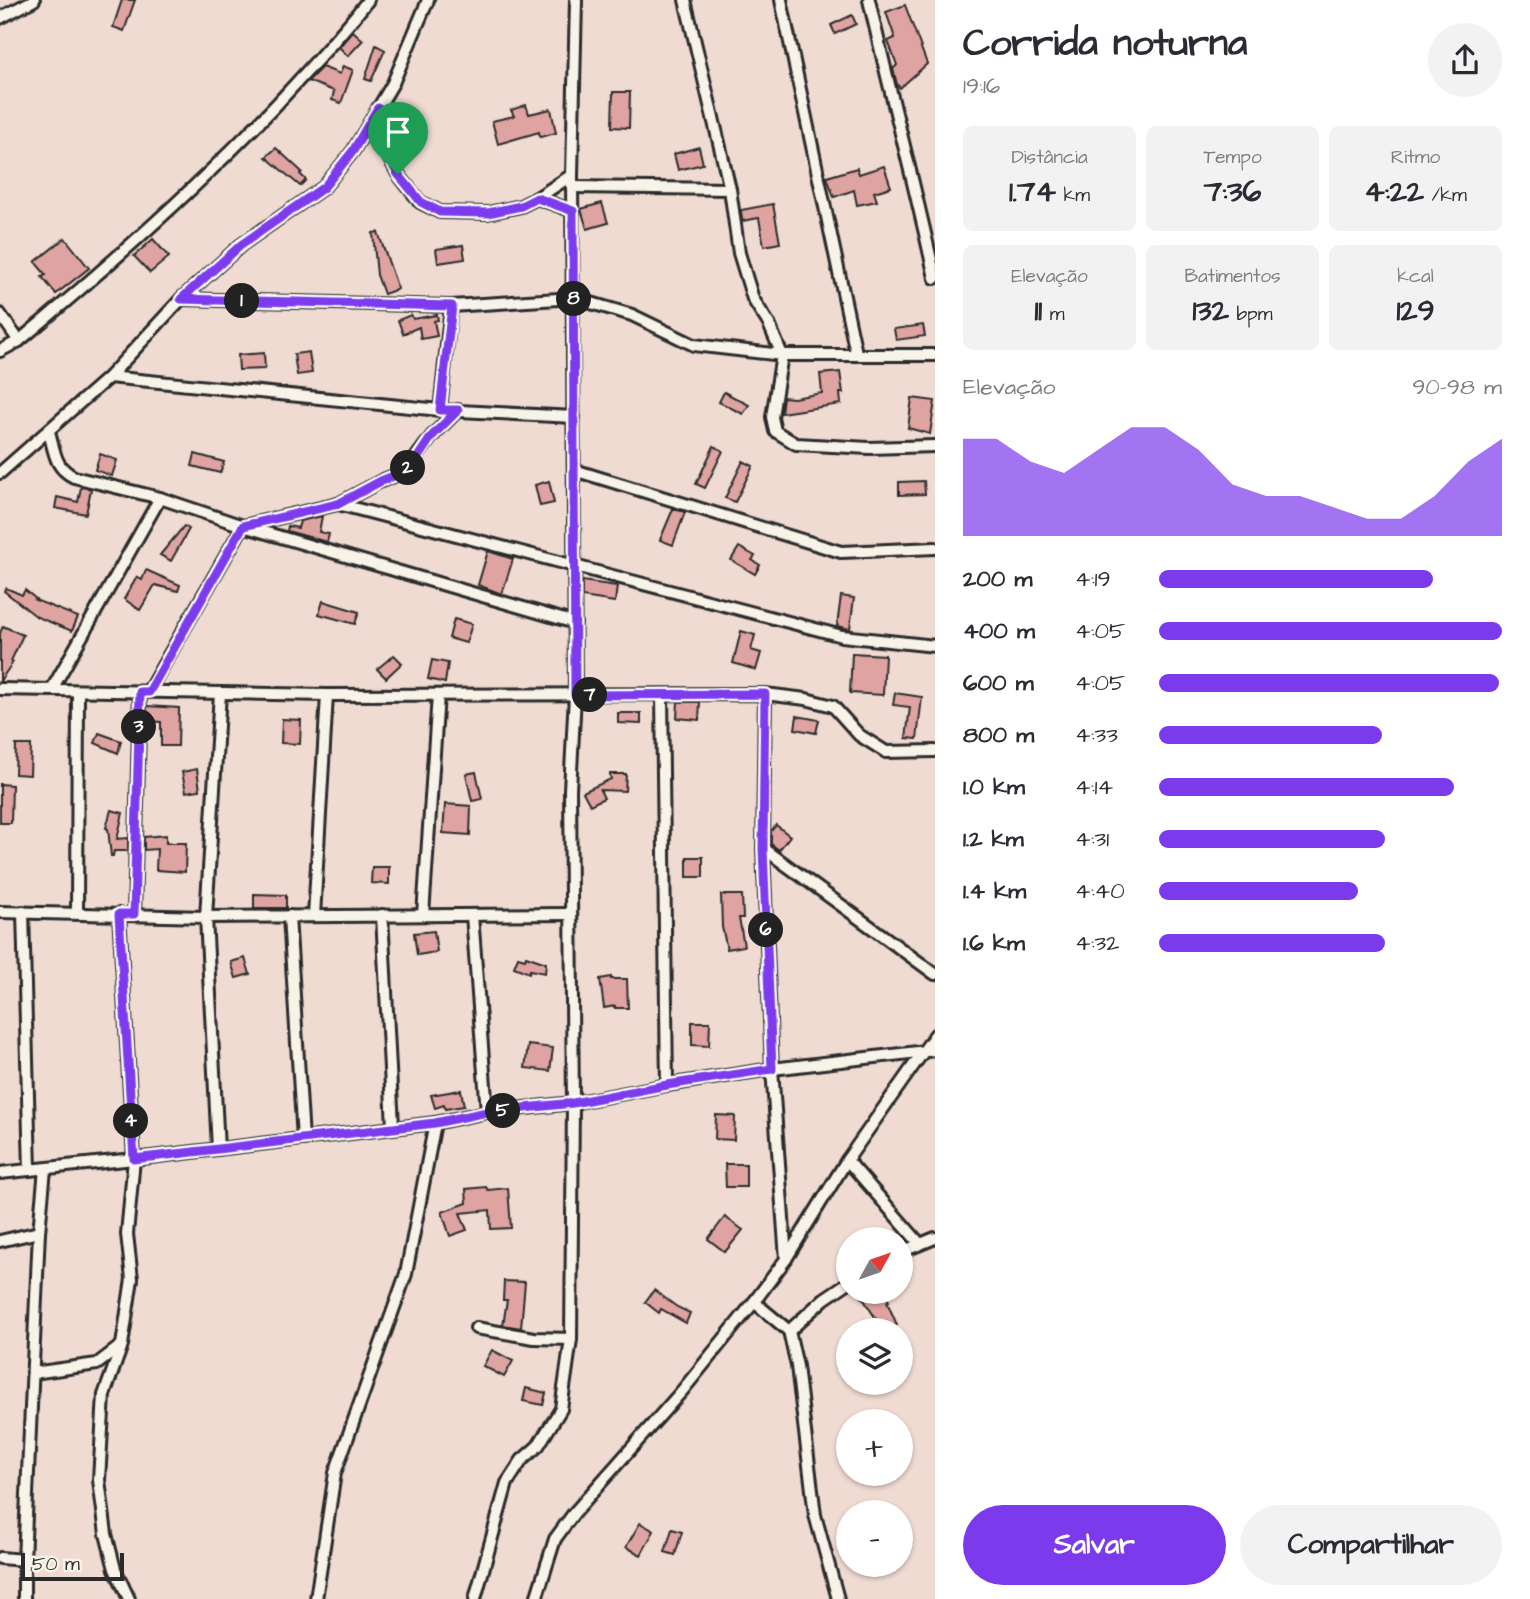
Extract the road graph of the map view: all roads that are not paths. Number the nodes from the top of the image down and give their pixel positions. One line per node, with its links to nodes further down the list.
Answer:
1 (34, 0): 8 (street)
2 (368, 0): 20 (street)
3 (428, 0): 9 (street)
4 (576, 0): 10 (street)
5 (685, 0): 12 (street)
6 (780, 0): 22 (street)
7 (869, 0): 15 (street)
8 (0, 18)
9 (378, 108): 13 (street); 17 (street)
10 (572, 175): 11 (street); 13 (street)
11 (572, 187): 12 (street); 14 (street)
12 (730, 188): 23 (street)
13 (537, 198): 14 (street)
14 (573, 211): 16 (street)
15 (935, 278)
16 (574, 298): 18 (street); 23 (street); 28 (street)
17 (181, 299): 18 (street); 25 (street)
18 (452, 306): 26 (street)
19 (0, 314): 20 (street)
20 (19, 341): 21 (street)
21 (0, 351)
22 (856, 354): 23 (street); 24 (street)
23 (782, 355): 30 (street)
24 (935, 355)
25 (109, 377): 26 (street); 29 (street)
26 (440, 410): 27 (street)
27 (458, 410): 28 (street); 34 (street)
28 (574, 417): 31 (street)
29 (49, 432): 32 (street); 33 (street)
30 (935, 446)
31 (574, 470): 36 (street); 37 (street)
32 (0, 473)
33 (160, 498): 35 (street); 41 (street)
34 (338, 504): 35 (street); 37 (street)
35 (243, 526): 38 (street); 43 (street)
36 (935, 548)
37 (575, 568): 38 (street); 39 (street)
38 (575, 623): 48 (street)
39 (935, 646)
40 (0, 689): 41 (street)
41 (52, 689): 42 (street)
42 (78, 691): 43 (street); 54 (street)
43 (144, 692): 44 (street); 56 (street)
44 (220, 693): 46 (street); 63 (street)
45 (765, 694): 49 (street); 50 (street); 51 (street)
46 (327, 695): 47 (street); 62 (street)
47 (438, 695): 48 (street); 59 (street)
48 (575, 695): 49 (street); 57 (street)
49 (662, 695): 68 (street)
50 (935, 751)
51 (763, 848): 64 (street); 67 (street)
52 (0, 912): 53 (street)
53 (23, 912): 54 (street); 78 (street)
54 (76, 913): 55 (street)
55 (119, 914): 56 (street); 75 (street)
56 (134, 914): 63 (street)
57 (570, 914): 60 (street); 69 (street)
58 (382, 915): 59 (street); 62 (street); 72 (street)
59 (423, 915): 60 (street)
60 (472, 915): 70 (street)
61 (289, 916): 62 (street); 63 (street); 73 (street)
62 (314, 916)
63 (206, 917): 74 (street)
64 (935, 974)
65 (935, 1035): 66 (street)
66 (930, 1051): 67 (street); 76 (street)
67 (772, 1069): 68 (street); 85 (street)
68 (667, 1085): 69 (street)
69 (573, 1103): 70 (street); 90 (street)
70 (487, 1112): 71 (street)
71 (435, 1123): 72 (street); 98 (street)
72 (393, 1126): 73 (street)
73 (303, 1139): 74 (street)
74 (218, 1149): 75 (street)
75 (134, 1159): 77 (street); 91 (street)
76 (847, 1160): 83 (street); 85 (street)
77 (44, 1168): 78 (street); 80 (street)
78 (30, 1170): 79 (street)
79 (0, 1172)
80 (39, 1232): 82 (street); 92 (street)
81 (935, 1238): 83 (street)
82 (0, 1241)
83 (920, 1244): 84 (street)
84 (914, 1247)
85 (786, 1258): 87 (street)
86 (836, 1290): 89 (street)
87 (754, 1302): 89 (street); 100 (street)
88 (476, 1328): 90 (street)
89 (789, 1331): 101 (street)
90 (571, 1339): 99 (street)
91 (122, 1345): 92 (street); 97 (street)
92 (33, 1373): 94 (street)
93 (0, 1558): 94 (street)
94 (18, 1559): 95 (street); 96 (street)
95 (0, 1568)
96 (24, 1599)
97 (129, 1599)
98 (316, 1599)
99 (475, 1599)
100 (536, 1599)
101 (838, 1599)

